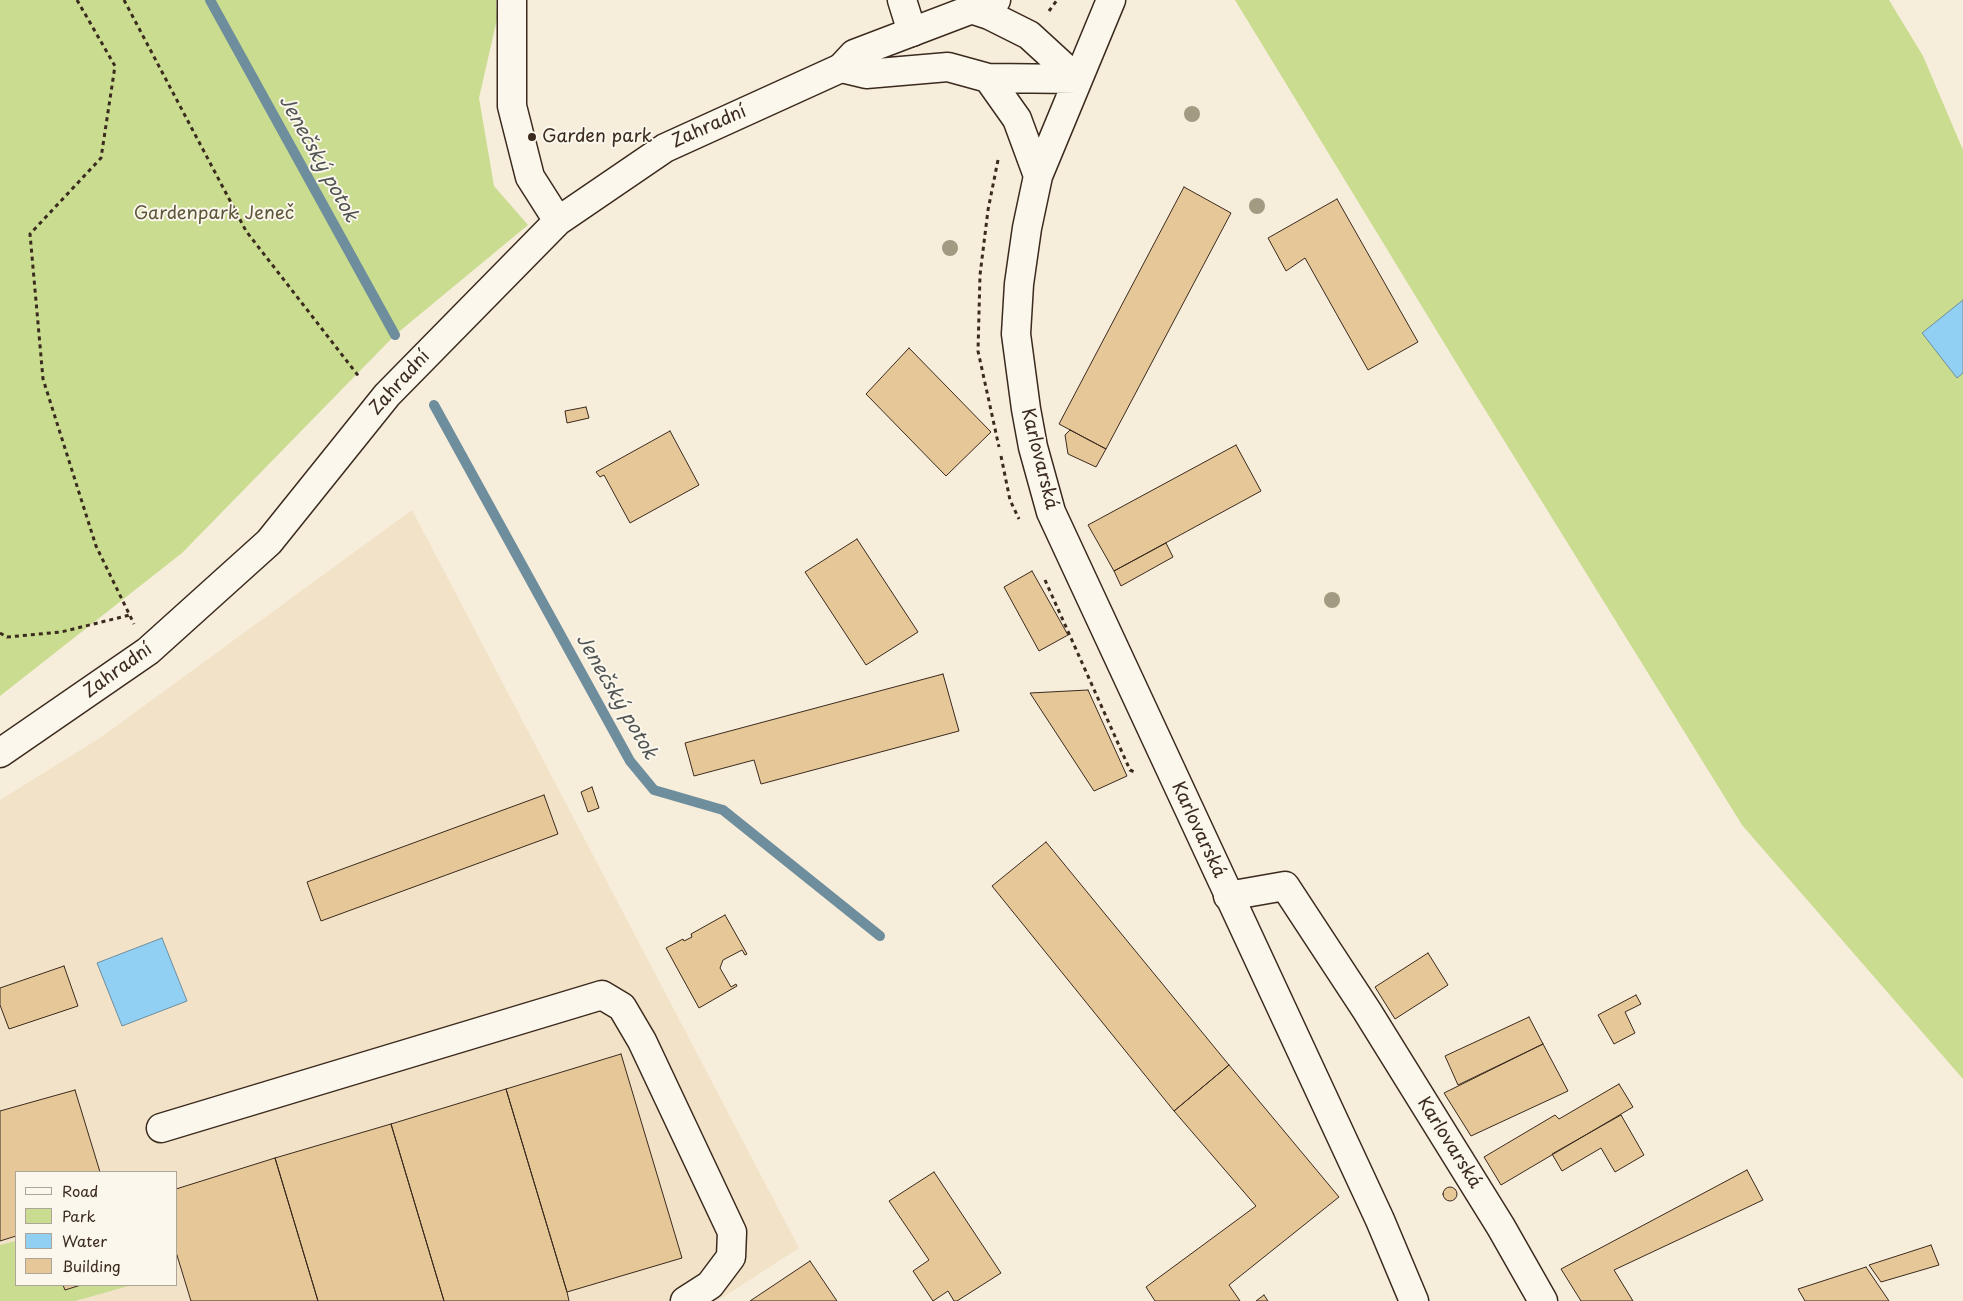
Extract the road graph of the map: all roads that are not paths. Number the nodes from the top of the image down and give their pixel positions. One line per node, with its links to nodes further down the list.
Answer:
1 (512, 0): 10 (main road)
2 (902, 0): 5 (main road)
3 (1111, 0): 8 (main road, Karlovarská)
4 (984, 5): 5 (main road, Zahradní); 8 (main road)
5 (912, 32): 6 (main road, Zahradní)
6 (841, 68): 7 (main road); 10 (main road, Zahradní)
7 (988, 78): 8 (main road); 9 (main road)
8 (1078, 78): 9 (main road, Karlovarská)
9 (1038, 176): 12 (main road, Karlovarská)
10 (558, 221): 11 (main road, Zahradní)
11 (0, 753)
12 (1228, 896): 15 (main road, Karlovarská); 16 (main road, Karlovarská)
13 (161, 1128): 14 (main road)
14 (685, 1301)
15 (1414, 1301)
16 (1543, 1301)

